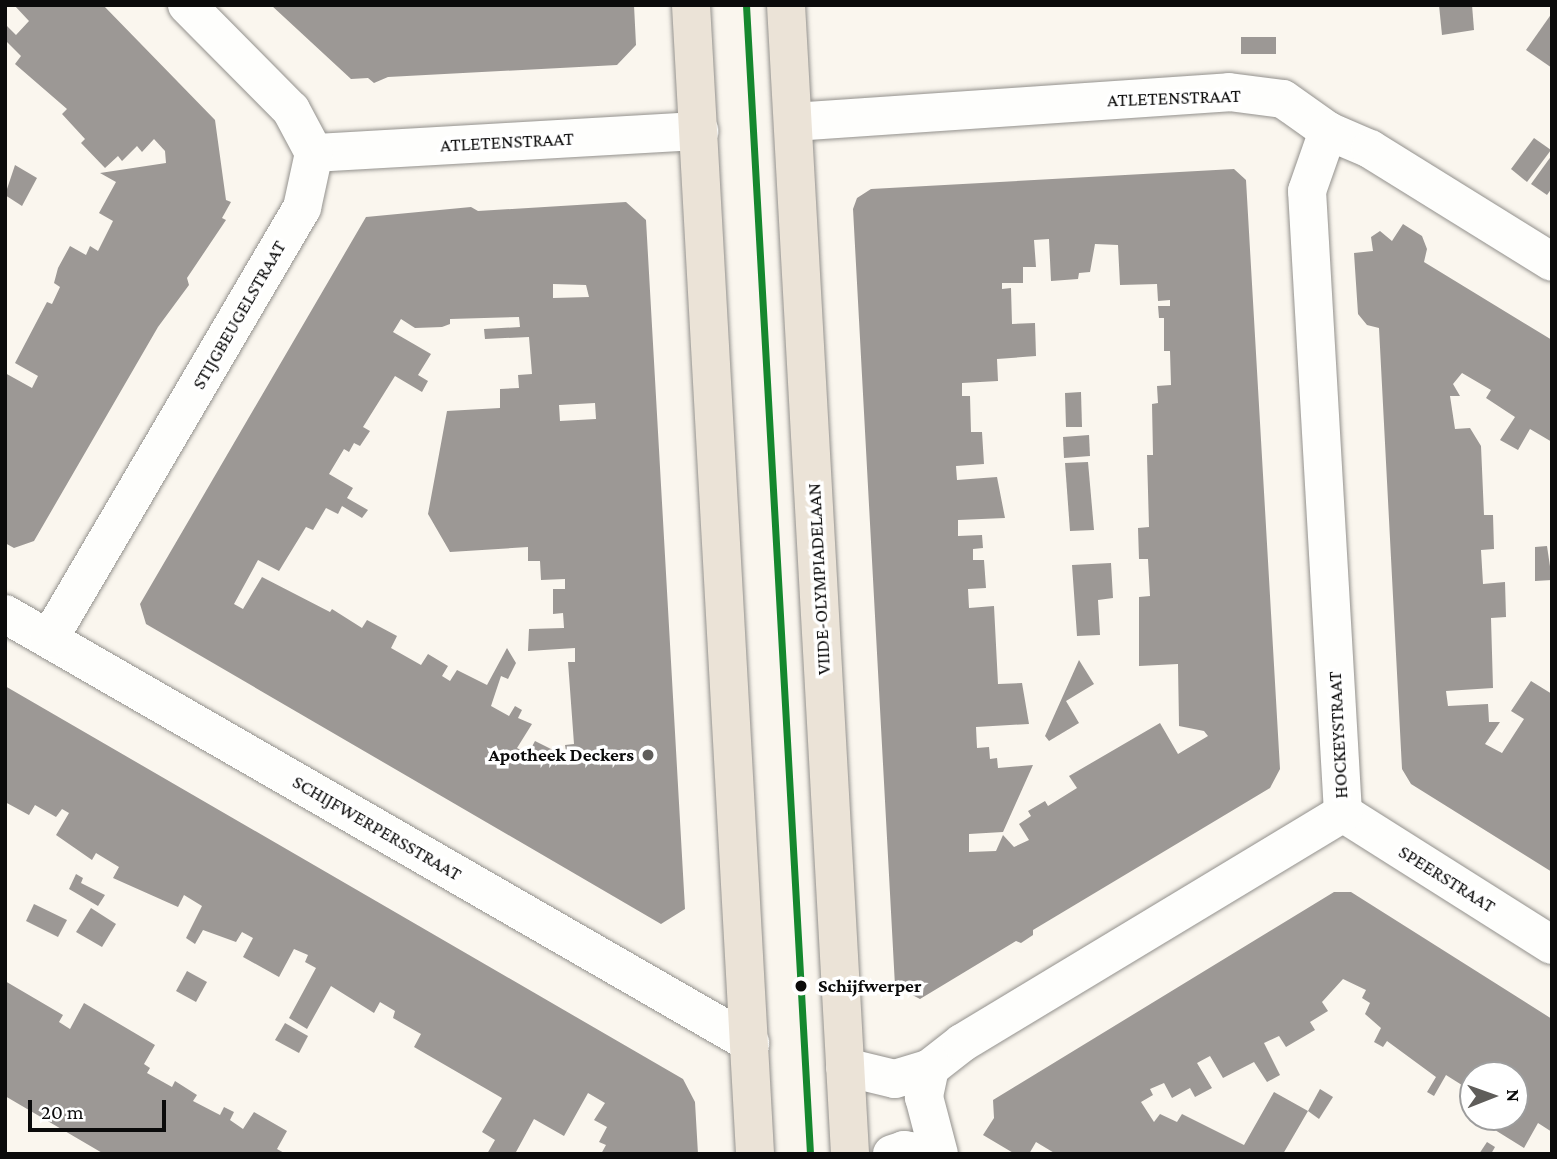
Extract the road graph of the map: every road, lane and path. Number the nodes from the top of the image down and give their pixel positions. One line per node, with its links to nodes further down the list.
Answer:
1 (187, 5): 7 (street)
2 (691, 5): 5 (main road)
3 (786, 5): 4 (main road, VIIDE-OLYMPIADELAAN)
4 (793, 122): 6 (street, ATLETENSTRAAT); 14 (main road, VIIDE-OLYMPIADELAAN)
5 (699, 131): 7 (street, ATLETENSTRAAT); 13 (main road)
6 (1328, 131): 8 (street, ATLETENSTRAAT); 11 (street, HOCKEYSTRAAT)
7 (314, 153): 10 (street, STIJGBEUGELSTRAAT)
8 (1552, 262)
9 (5, 614): 10 (street, SCHIJFWERPERSSTRAAT)
10 (49, 639): 13 (street, SCHIJFWERPERSSTRAAT)
11 (1343, 813): 12 (street, SPEERSTRAAT); 15 (street, HOCKEYSTRAAT)
12 (1552, 945)
13 (750, 1043): 16 (main road)
14 (845, 1067): 15 (street, HOCKEYSTRAAT); 17 (main road, VIIDE-OLYMPIADELAAN)
15 (930, 1068): 20 (street)
16 (755, 1154)
17 (850, 1154)
18 (892, 1154): 19 (street)
19 (931, 1154)
20 (939, 1154)

